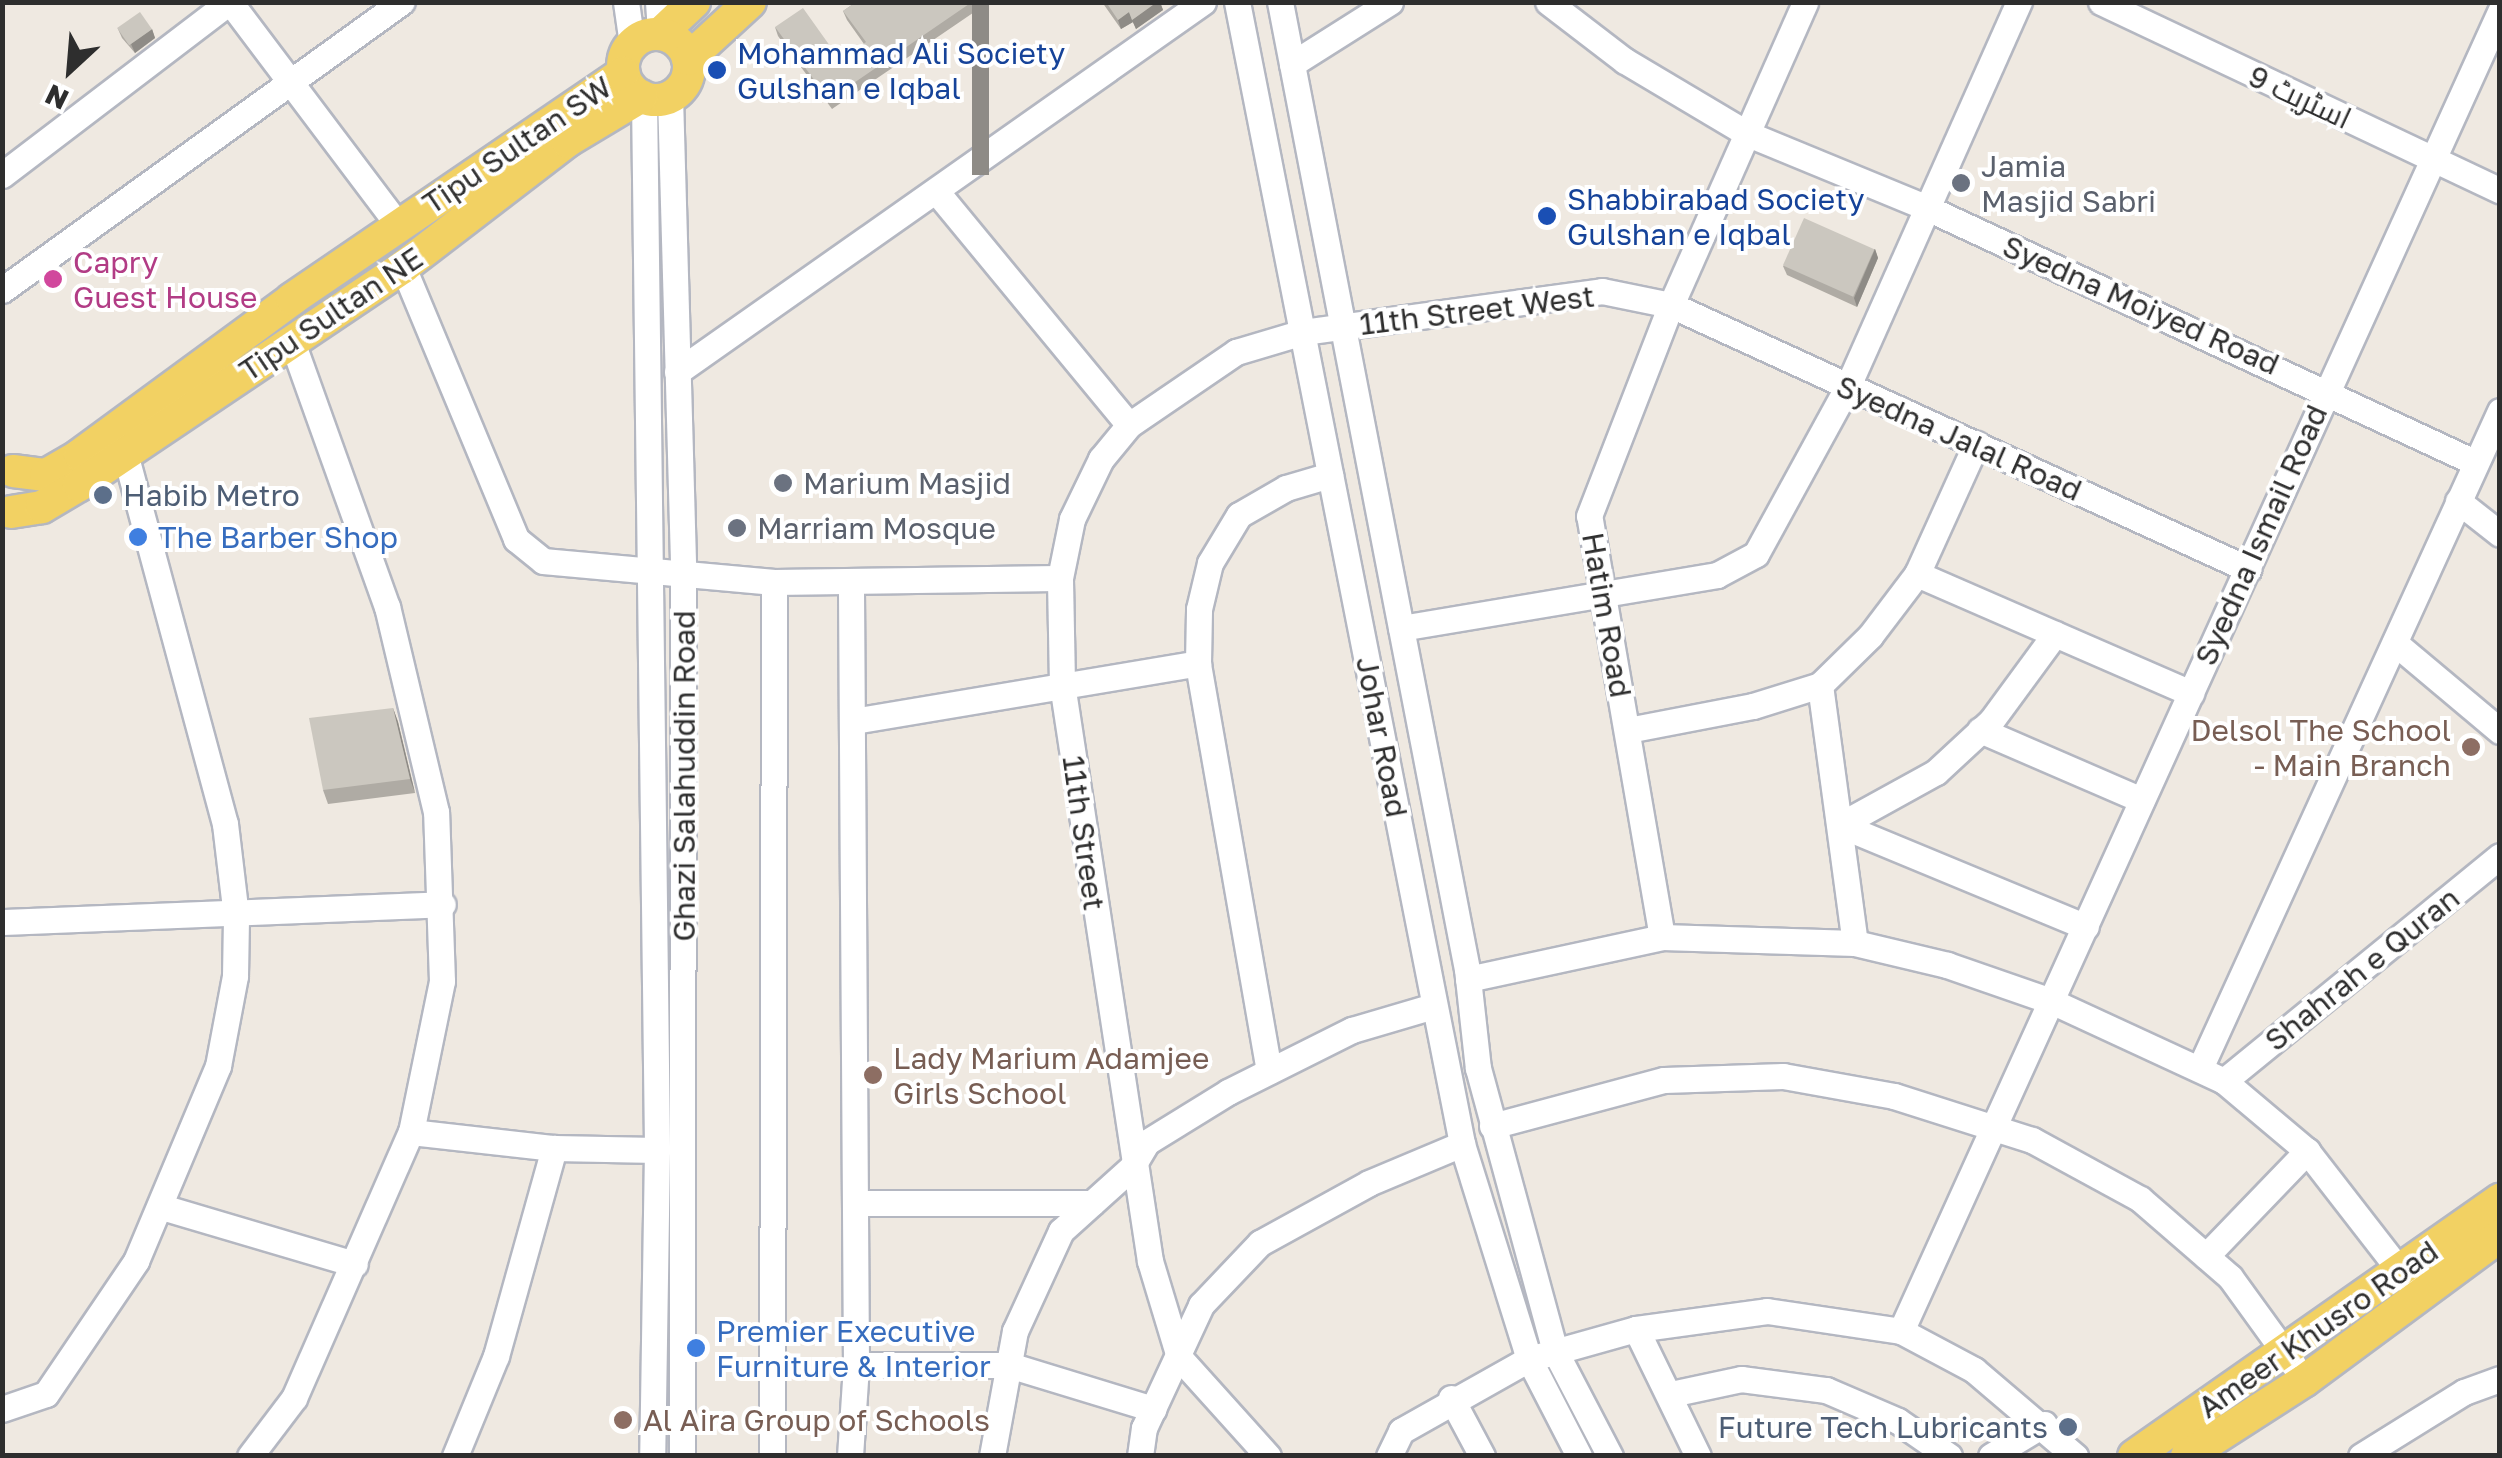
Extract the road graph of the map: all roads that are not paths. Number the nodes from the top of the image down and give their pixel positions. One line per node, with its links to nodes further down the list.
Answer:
1 (230, 2): 17 (street); 20 (street)
2 (402, 2): 17 (street)
3 (626, 2): 15 (street, Ghazi Salahuddin Road)
4 (694, 2): 15 (main road)
5 (750, 2): 15 (main road)
6 (1203, 2): 21 (street)
7 (1237, 2): 29 (street, Johar Road)
8 (1280, 2): 16 (street, Johar Road)
9 (1390, 2): 16 (street)
10 (1548, 2): 18 (street, Syedna Moiyed Road)
11 (1805, 2): 18 (street, Hatim Road)
12 (2019, 2): 23 (street)
13 (2101, 2): 19 (street, اسٹریٹ 9)
14 (2500, 12): 19 (street, Syedna Ismail Road)
15 (647, 63): 24 (main road, Tipu Sultan SW); 25 (main road, Tipu Sultan NE); 31 (street, Ghazi Salahuddin Road); 45 (street, Ghazi Salahuddin Road)
16 (1292, 64): 28 (street, Johar Road)
17 (295, 83): 24 (street); 26 (street)
18 (1748, 134): 23 (street, Syedna Moiyed Road); 27 (street, Hatim Road)
19 (2432, 159): 22 (street, اسٹریٹ 9); 33 (street, Syedna Ismail Road)
20 (2, 175)
21 (936, 191): 31 (street); 35 (street)
22 (2500, 192)
23 (1925, 207): 32 (street); 33 (street, Syedna Moiyed Road)
24 (398, 226): 39 (main road, Tipu Sultan SW)
25 (404, 267): 30 (main road, Tipu Sultan NE); 45 (street)
26 (2, 290)
27 (1671, 306): 28 (street, 11th Street West); 32 (street, Syedna Jalal Road); 51 (street, Hatim Road)
28 (1342, 328): 29 (street, 11th Street); 53 (street, Johar Road)
29 (1303, 332): 35 (street, 11th Street); 40 (street, Johar Road)
30 (292, 342): 37 (main road, Tipu Sultan NE); 67 (street)
31 (678, 372): 47 (street, Ghazi Salahuddin Road)
32 (1848, 388): 36 (street, Syedna Jalal Road); 51 (street)
33 (2326, 389): 38 (street, Syedna Moiyed Road); 44 (street, Syedna Ismail Road)
34 (2500, 411): 38 (street)
35 (1129, 425): 48 (street, 11th Street)
36 (1976, 444): 44 (street, Syedna Jalal Road); 46 (street)
37 (124, 450): 42 (main road, Tipu Sultan NE); 68 (street)
38 (2474, 462): 41 (street)
39 (8, 465): 42 (main road, Tipu Sultan NE)
40 (1330, 475): 52 (street, Johar Road); 56 (street)
41 (2458, 501): 43 (street); 55 (street)
42 (7, 517)
43 (2500, 534)
44 (2248, 569): 59 (street, Syedna Ismail Road)
45 (648, 572): 47 (street); 85 (street, Ghazi Salahuddin Road)
46 (1916, 574): 54 (street); 58 (street)
47 (683, 575): 49 (street); 113 (street, Ghazi Salahuddin Road)
48 (1060, 578): 50 (street); 57 (street, 11th Street)
49 (774, 582): 50 (street); 114 (street)
50 (851, 582): 60 (street)
51 (1606, 594): 53 (street); 61 (street, Hatim Road)
52 (1358, 613): 53 (street); 74 (street, Johar Road)
53 (1399, 616): 73 (street, Johar Road)
54 (2055, 634): 59 (street); 62 (street)
55 (2395, 643): 63 (street); 77 (street)
56 (1198, 663): 57 (street); 78 (street)
57 (1062, 684): 60 (street); 87 (street, 11th Street)
58 (1820, 685): 61 (street); 65 (street)
59 (2191, 693): 64 (street, Syedna Ismail Road)
60 (853, 722): 89 (street)
61 (1628, 730): 71 (street, Hatim Road)
62 (1980, 730): 64 (street); 65 (street)
63 (2500, 732)
64 (2142, 800): 70 (street, Syedna Ismail Road)
65 (1840, 826): 70 (street); 72 (street)
66 (2500, 856): 79 (street, Shahrah e Quran)
67 (443, 904): 68 (street); 82 (street)
68 (236, 916): 69 (street); 91 (street)
69 (2, 922)
70 (2086, 927): 75 (street, Syedna Ismail Road)
71 (1662, 937): 72 (street); 73 (street)
72 (1855, 943): 75 (street)
73 (1468, 974): 74 (street); 80 (street, Johar Road)
74 (1428, 979): 76 (street, Johar Road)
75 (2050, 1000): 77 (street); 81 (street, Syedna Ismail Road)
76 (1432, 1006): 78 (street); 83 (street, Johar Road)
77 (2201, 1066): 79 (street)
78 (1269, 1072): 87 (street)
79 (2224, 1081): 86 (street)
80 (1492, 1126): 81 (street); 98 (street, Johar Road)
81 (1990, 1128): 93 (street); 97 (street, Syedna Ismail Road)
82 (410, 1132): 84 (street); 94 (street)
83 (1462, 1144): 99 (street); 100 (street, Johar Road)
84 (554, 1148): 85 (street); 111 (street)
85 (657, 1150): 112 (street, Ghazi Salahuddin Road)
86 (2307, 1150): 93 (street); 95 (street)
87 (1132, 1166): 90 (street); 99 (street, 11th Street)
88 (2500, 1200): 95 (main road, Ameer Khusro Road)
89 (855, 1203): 90 (street); 101 (street)
90 (1092, 1203): 102 (street)
91 (162, 1207): 94 (street); 107 (street)
92 (2500, 1236): 95 (main road, Ameer Khusro Road)
93 (2206, 1256): 103 (street)
94 (356, 1264): 110 (street)
95 (2410, 1285): 103 (main road, Ameer Khusro Road)
96 (1636, 1329): 97 (street); 98 (street); 105 (street)
97 (1901, 1331): 109 (street)
98 (1555, 1351): 100 (street); 122 (street, Johar Road)
99 (1179, 1357): 108 (street); 118 (street, 11th Street)
100 (1530, 1358): 106 (street); 121 (street, Johar Road)
101 (856, 1365): 102 (street); 115 (street)
102 (1008, 1365): 108 (street); 116 (street)
103 (2295, 1367): 127 (main road, Ameer Khusro Road); 128 (main road, Ameer Khusro Road)
104 (2500, 1379): 129 (street)
105 (1671, 1394): 123 (street); 124 (street)
106 (1450, 1398): 119 (street); 120 (street)
107 (2, 1409)
108 (1154, 1410): 117 (street)
109 (2044, 1424): 125 (street); 126 (street)
110 (250, 1456)
111 (455, 1456)
112 (652, 1456)
113 (682, 1456)
114 (772, 1456)
115 (850, 1456)
116 (992, 1456)
117 (1140, 1456)
118 (1268, 1456)
119 (1389, 1456)
120 (1482, 1456)
121 (1579, 1456)
122 (1610, 1456)
123 (1698, 1456)
124 (1949, 1456)
125 (1991, 1456)
126 (2075, 1456)
127 (2134, 1456)
128 (2187, 1456)
129 (2361, 1456)

